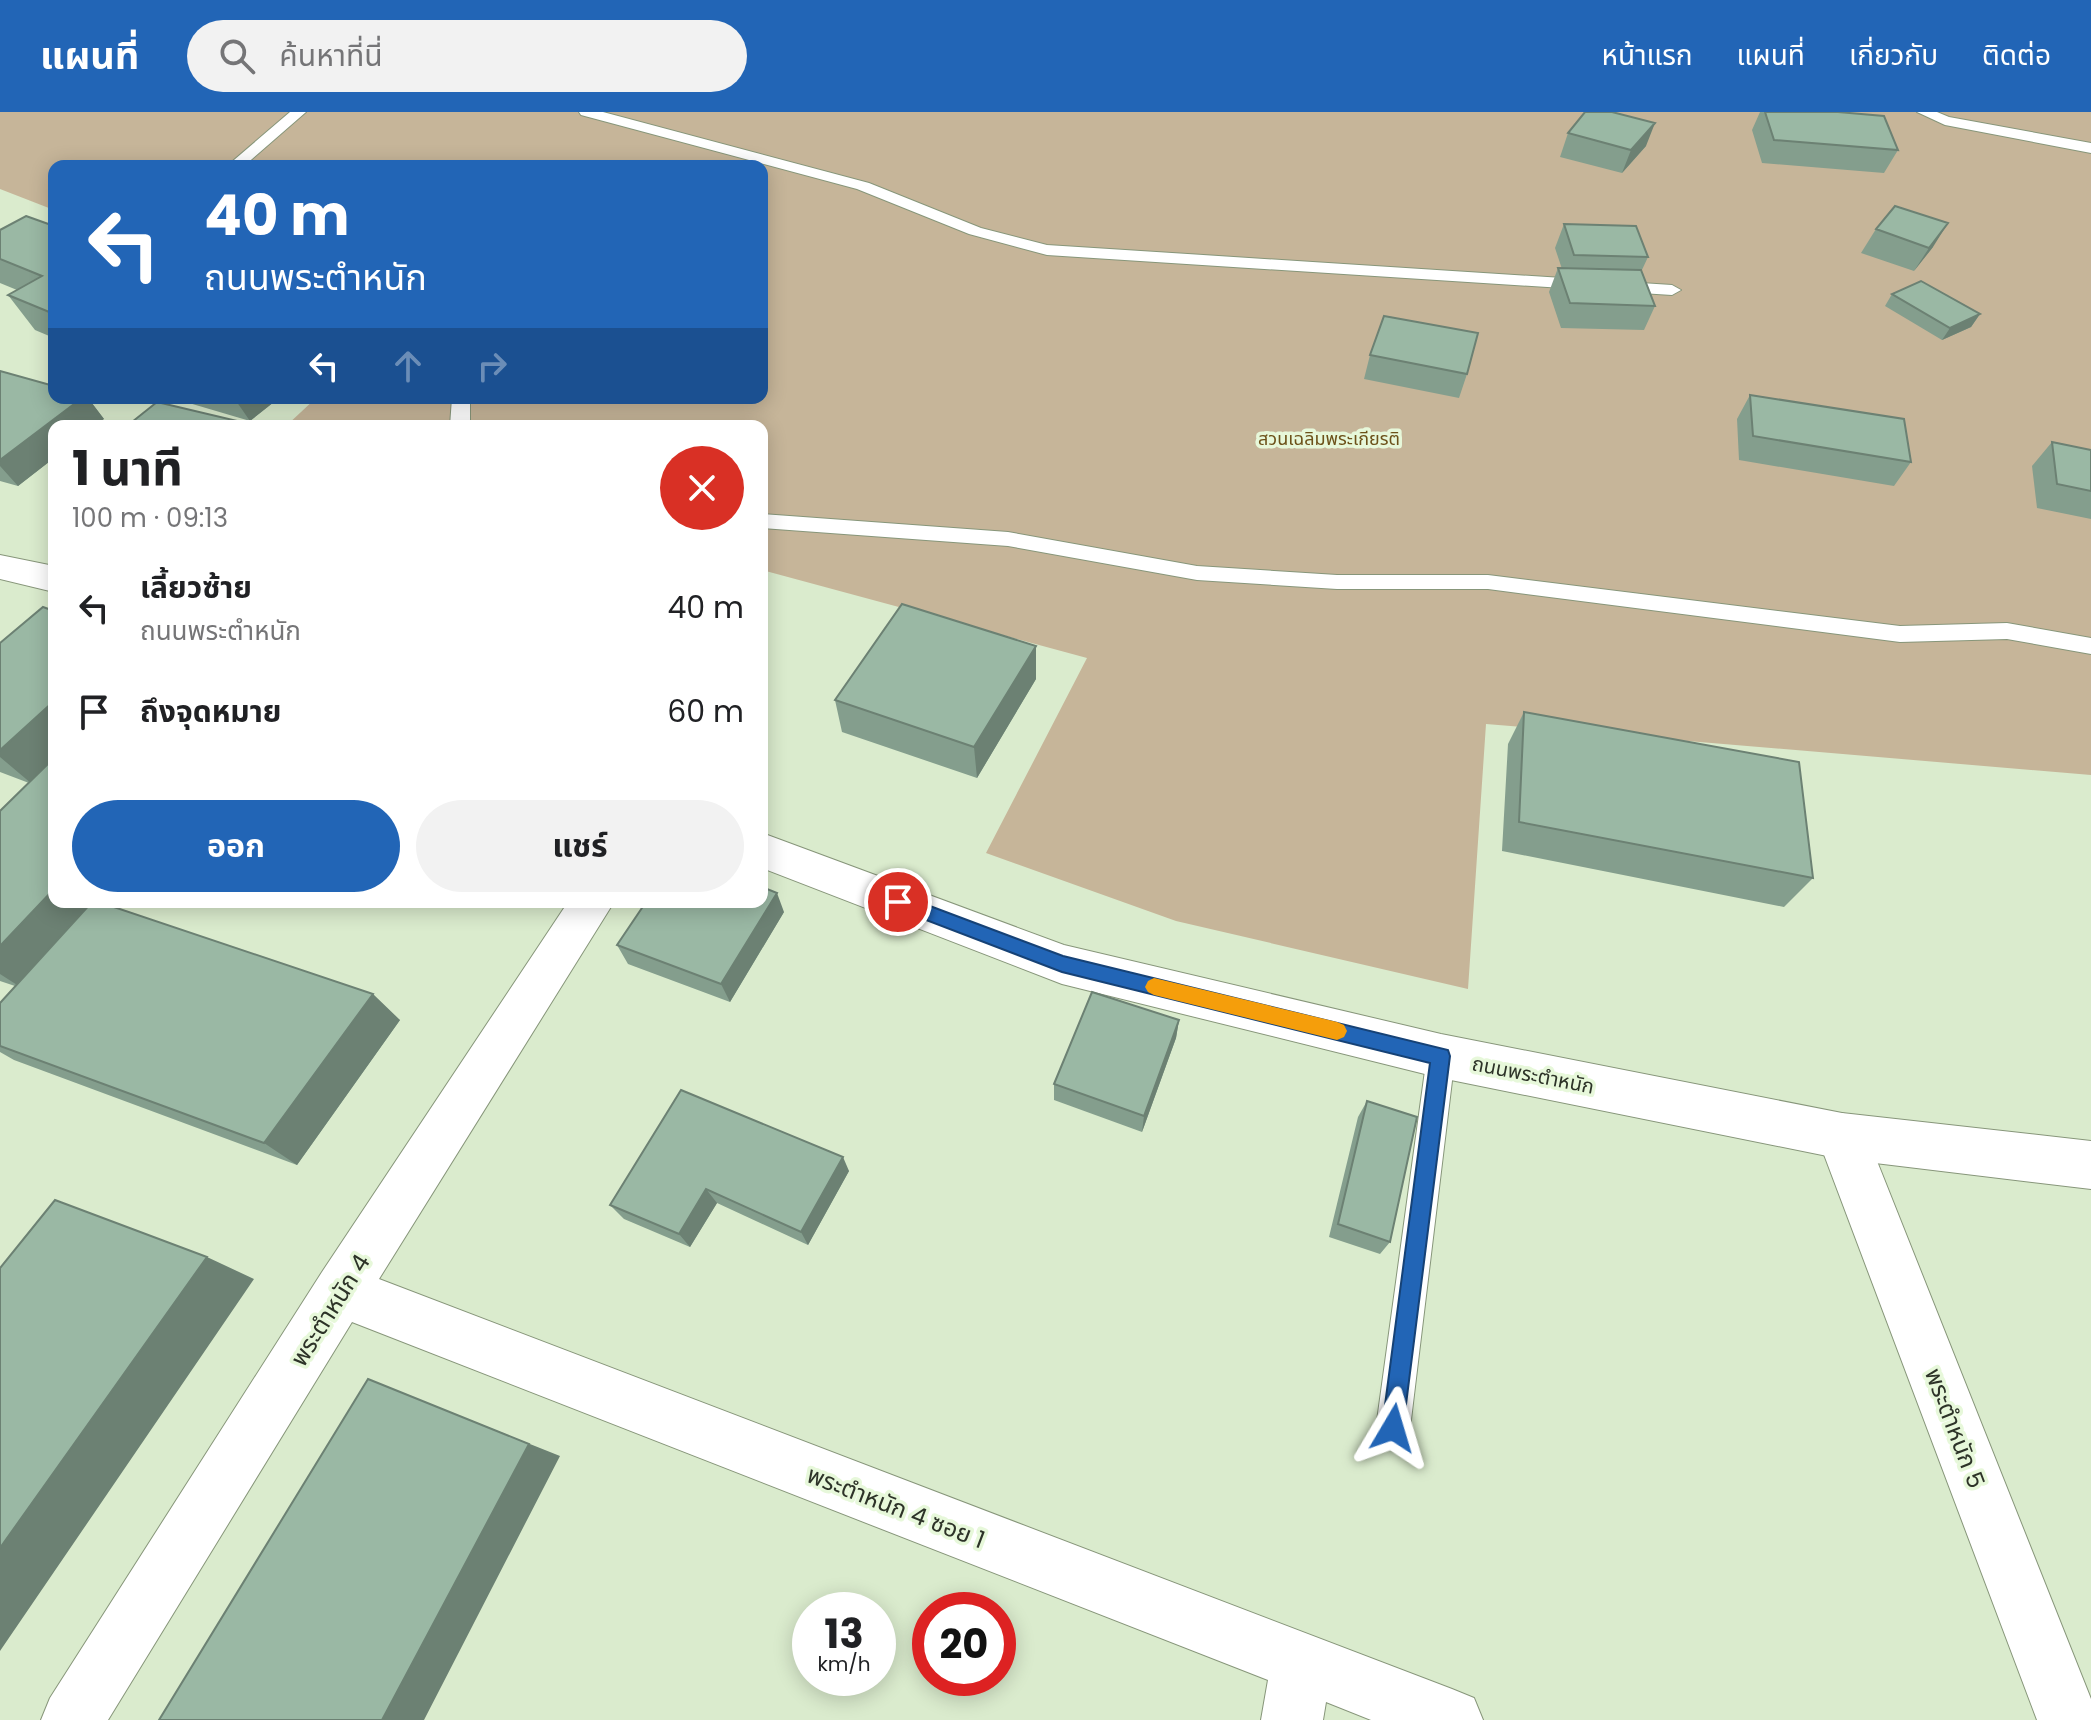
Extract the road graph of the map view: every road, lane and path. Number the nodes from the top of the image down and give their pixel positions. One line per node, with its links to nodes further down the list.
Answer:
1 (299, 112): 5 (lane)
2 (586, 112): 6 (lane)
3 (1924, 112): 4 (lane)
4 (2091, 148)
5 (242, 160)
6 (766, 160)
7 (768, 161): 8 (lane)
8 (1672, 290)
9 (768, 521): 12 (lane)
10 (0, 567): 11 (street)
11 (48, 578)
12 (2091, 646)
13 (768, 852): 15 (street, ถนนพระตำหนัก)
14 (588, 908): 18 (street, พระตำหนัก 4)
15 (1441, 1056): 16 (street, ถนนพระตำหนัก); 19 (lane)
16 (1842, 1136): 17 (street, ถนนพระตำหนัก); 23 (street, พระตำหนัก 5)
17 (2091, 1165)
18 (341, 1291): 20 (street, พระตำหนัก 4 ซอย 1); 21 (street, พระตำหนัก 4)
19 (1393, 1428)
20 (1297, 1692): 22 (street, พระตำหนัก 4 ซอย 1)
21 (72, 1720)
22 (1452, 1720)
23 (2068, 1720)

